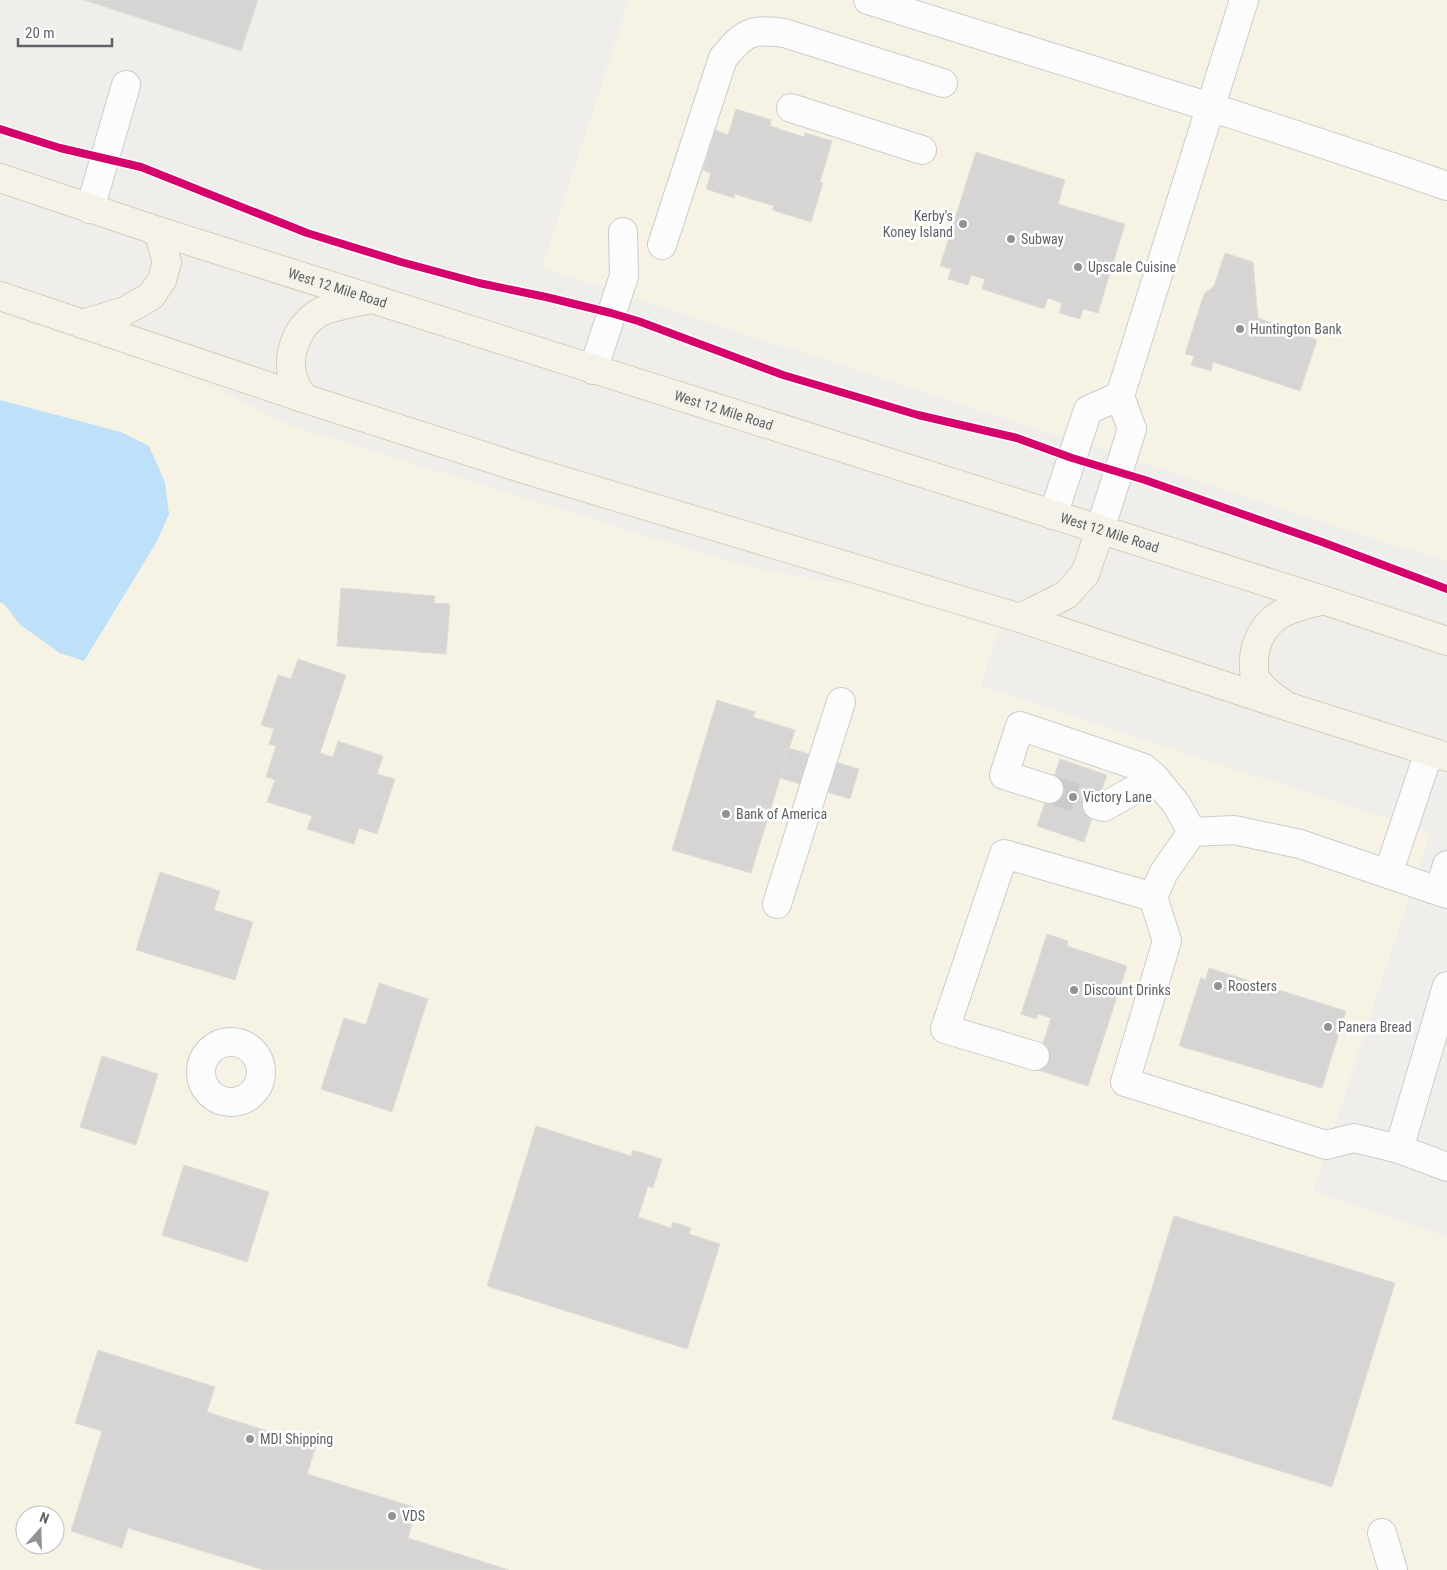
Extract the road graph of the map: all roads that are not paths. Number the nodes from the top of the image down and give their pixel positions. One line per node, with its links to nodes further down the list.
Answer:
1 (868, 0): 5 (street)
2 (1244, 0): 5 (street)
3 (943, 83): 13 (street)
4 (126, 85): 10 (street)
5 (1210, 107): 9 (street); 18 (street)
6 (791, 108): 7 (street)
7 (922, 150)
8 (0, 178): 10 (main road, West 12 Mile Road)
9 (1447, 186)
10 (90, 209): 11 (main road, West 12 Mile Road)
11 (158, 232): 15 (main road, West 12 Mile Road); 16 (main road)
12 (623, 232): 17 (street)
13 (662, 245)
14 (0, 296): 16 (main road)
15 (370, 299): 17 (main road, West 12 Mile Road); 19 (main road)
16 (82, 324): 19 (main road)
17 (593, 370): 20 (main road, West 12 Mile Road)
18 (1120, 396): 20 (street); 21 (street)
19 (303, 398): 23 (main road)
20 (1053, 514): 21 (main road, West 12 Mile Road)
21 (1100, 530): 22 (main road, West 12 Mile Road); 23 (main road)
22 (1323, 600): 24 (main road, West 12 Mile Road); 26 (main road)
23 (1020, 618): 26 (main road)
24 (1447, 641)
25 (841, 702): 36 (street)
26 (1289, 708): 27 (main road)
27 (1438, 754): 33 (street)
28 (1155, 778): 29 (street); 30 (street); 31 (street)
29 (1049, 789)
30 (1097, 805)
31 (1192, 832): 33 (street); 35 (street)
32 (1447, 865): 34 (street)
33 (1388, 874): 34 (street)
34 (1443, 892)
35 (1153, 897): 38 (street); 39 (street)
36 (777, 904)
37 (1447, 986): 39 (street)
38 (1035, 1056)
39 (1398, 1149): 40 (street)
40 (1447, 1167)
41 (1382, 1533): 42 (street)
42 (1393, 1570)

